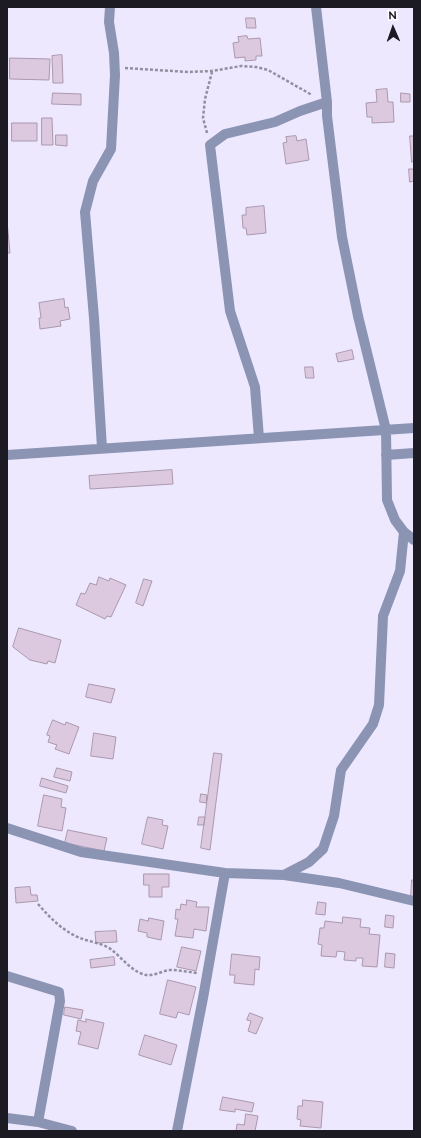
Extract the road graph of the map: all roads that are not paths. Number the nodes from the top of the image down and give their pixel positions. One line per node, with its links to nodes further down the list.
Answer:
1 (110, 7): 7 (street)
2 (316, 7): 3 (street)
3 (327, 102): 5 (street); 6 (street)
4 (414, 428): 5 (street)
5 (386, 430): 6 (street); 10 (street)
6 (259, 438): 7 (street)
7 (102, 448): 9 (street)
8 (414, 453): 10 (street)
9 (7, 455)
10 (386, 455): 11 (street)
11 (404, 532): 12 (street); 15 (street)
12 (414, 540)
13 (7, 828): 14 (street)
14 (225, 873): 15 (street); 21 (street)
15 (284, 875): 16 (street)
16 (414, 900)
17 (7, 976): 19 (street)
18 (7, 1118): 19 (street)
19 (38, 1122): 20 (street)
20 (72, 1131)
21 (177, 1131)

